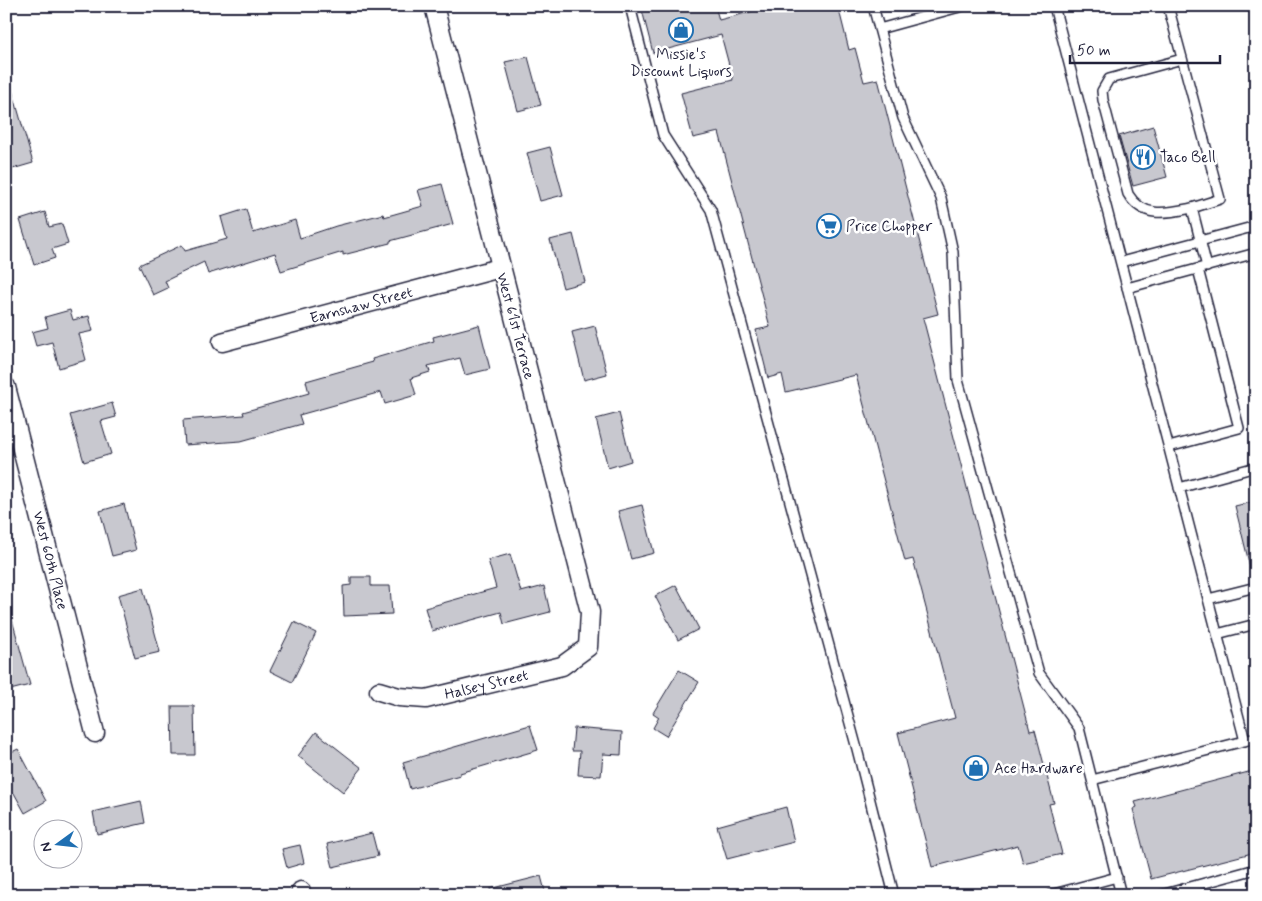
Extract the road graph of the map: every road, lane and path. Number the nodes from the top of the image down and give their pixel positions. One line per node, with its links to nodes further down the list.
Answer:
1 (434, 6): 14 (street, West 61st Terrace)
2 (630, 6): 34 (lane)
3 (873, 6): 7 (lane)
4 (963, 6): 7 (lane)
5 (1054, 6): 13 (lane)
6 (1168, 6): 8 (lane)
7 (879, 29): 31 (lane)
8 (1182, 59): 9 (lane); 9 (lane)
9 (1192, 208): 11 (lane)
10 (1256, 226): 11 (lane)
11 (1201, 241): 13 (lane); 15 (lane)
12 (1256, 254): 15 (lane)
13 (1121, 262): 16 (lane)
14 (500, 268): 17 (street, Earnshaw Street); 26 (street, West 61st Terrace)
15 (1202, 268): 16 (lane); 19 (lane)
16 (1127, 288): 19 (lane)
17 (222, 342)
18 (6, 387): 28 (street, West 60th Place)
19 (1169, 447): 21 (lane)
20 (1256, 467): 21 (lane)
21 (1179, 488): 23 (lane)
22 (1256, 587): 23 (lane)
23 (1208, 599): 25 (lane)
24 (1256, 624): 25 (lane)
25 (1217, 634): 30 (lane)
26 (588, 647): 27 (street, Halsey Street)
27 (379, 691)
28 (95, 733)
29 (1256, 738): 30 (lane)
30 (1245, 741): 31 (lane)
31 (1092, 780): 33 (lane)
32 (1256, 869): 37 (lane)
33 (1116, 877): 35 (lane); 36 (lane)
34 (894, 895)
35 (1050, 895)
36 (1121, 895)
37 (1161, 895)

